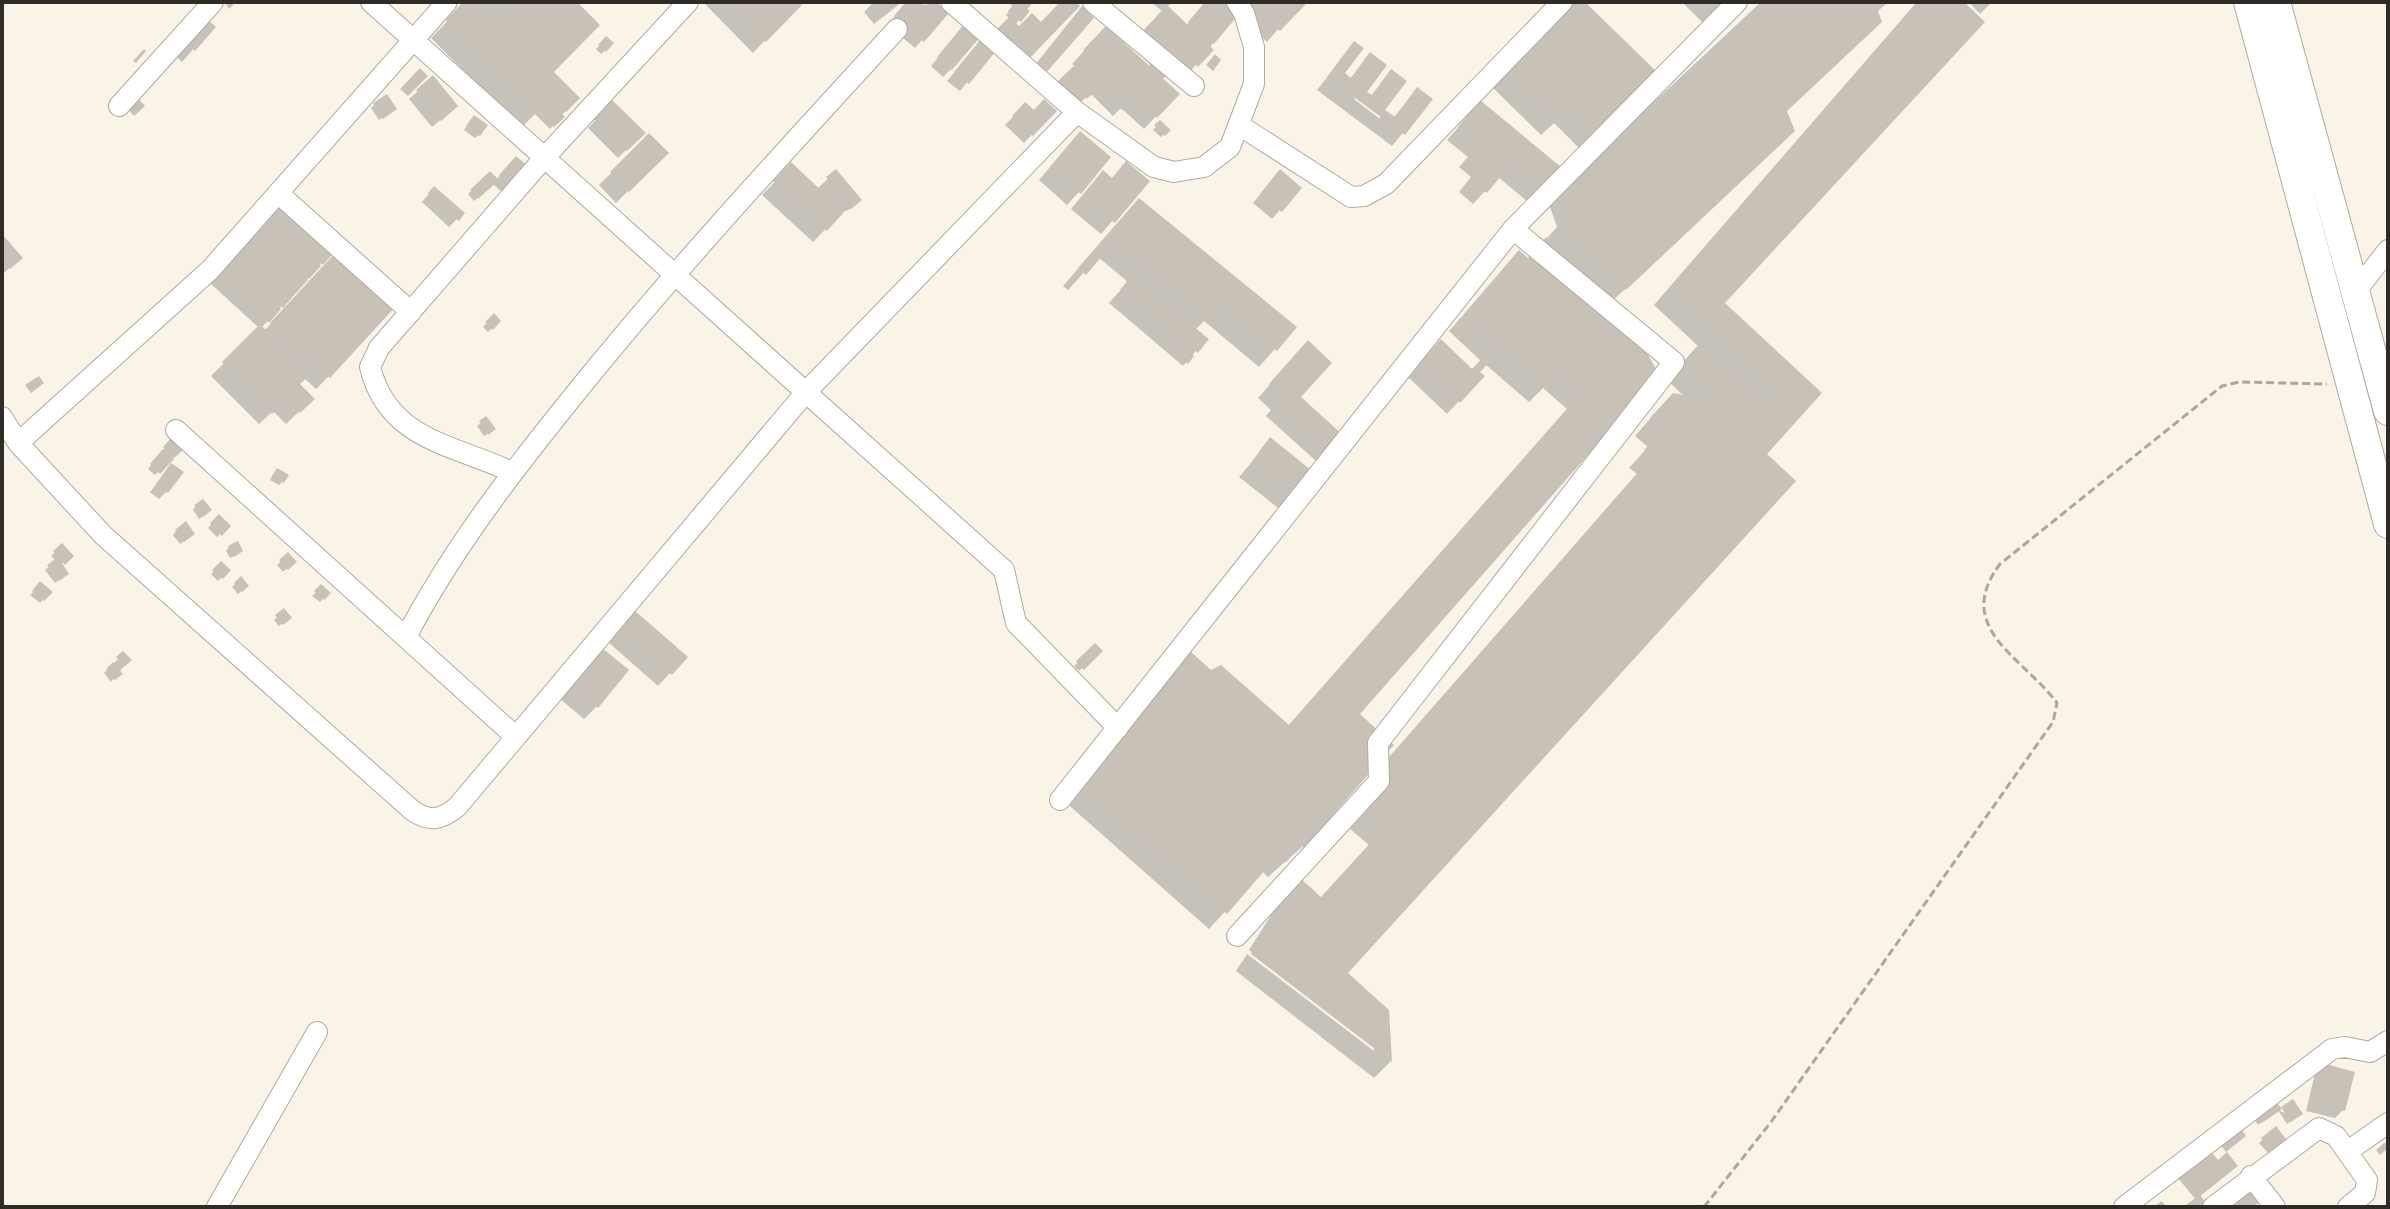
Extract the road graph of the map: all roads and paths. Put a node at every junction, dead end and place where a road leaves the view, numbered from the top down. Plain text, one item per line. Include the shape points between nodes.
1 (213, 2) edge
2 (371, 2) edge
3 (447, 2) edge
4 (688, 2) edge
5 (951, 2) edge
6 (1093, 2) edge
7 (1237, 2) edge
8 (1562, 2) edge
9 (1737, 2) edge
10 (2248, 2) edge
11 (2276, 2) edge
12 (897, 29) dead end
13 (413, 40) junction
14 (1194, 86) dead end
15 (119, 106) dead end
16 (1077, 112) junction
17 (1239, 125) junction
18 (545, 157) junction
19 (278, 193) junction
20 (1513, 229) junction
21 (2388, 250) edge
22 (673, 272) junction
23 (2356, 291) junction
24 (411, 312) junction
25 (2351, 383) junction
26 (806, 392) junction
27 (2388, 411) edge
28 (2, 417) edge
29 (176, 430) dead end
30 (18, 443) junction
31 (512, 472) junction
32 (2388, 524) edge
33 (406, 637) junction
34 (1118, 728) junction
35 (516, 737) junction
36 (1060, 800) dead end
37 (1237, 936) dead end
38 (317, 1032) dead end
39 (2388, 1041) edge
40 (2388, 1123) edge
41 (2348, 1151) junction
42 (2251, 1176) junction
43 (217, 1207) edge
44 (1704, 1207) edge
45 (2124, 1207) edge
46 (2213, 1207) edge
47 (2275, 1207) edge
48 (2348, 1207) edge

1 - 15 street
2 - 13 street
3 - 13 street
4 - 18 street
5 - 16 street
6 - 14 street
7 - 17 street via 1254,47 1254,84
8 - 17 street via 1386,184 1364,196 1351,197
9 - 20 street
10 - 25 highway
11 - 23 highway
12 - 22 street
13 - 18 street
13 - 19 street
16 - 17 street via 1154,167 1174,172 1204,167 1230,147
16 - 26 street
18 - 22 street
18 - 24 street
19 - 24 street
19 - 30 street via 210,270
20 - 34 street
20 - 37 street via 1674,362 1378,743 1379,781
21 - 23 street
22 - 26 street
22 - 31 street
23 - 27 highway
24 - 31 street via 379,348 370,367 376,393 402,423 420,434
25 - 32 highway
25 - 44 path via 2222,386 2000,564 1983,591 1985,617 2006,650 2057,703 2053,722 1771,1122
26 - 34 street via 1004,570 1016,623
26 - 35 street
28 - 30 street
29 - 33 street
30 - 35 street via 103,535 427,820 457,807
31 - 33 street via 436,580
33 - 35 street
34 - 36 street
38 - 43 street
39 - 45 street via 2370,1052 2332,1049
40 - 41 street
41 - 42 street via 2336,1136 2319,1128
41 - 48 street via 2368,1184
42 - 46 street
42 - 47 street

